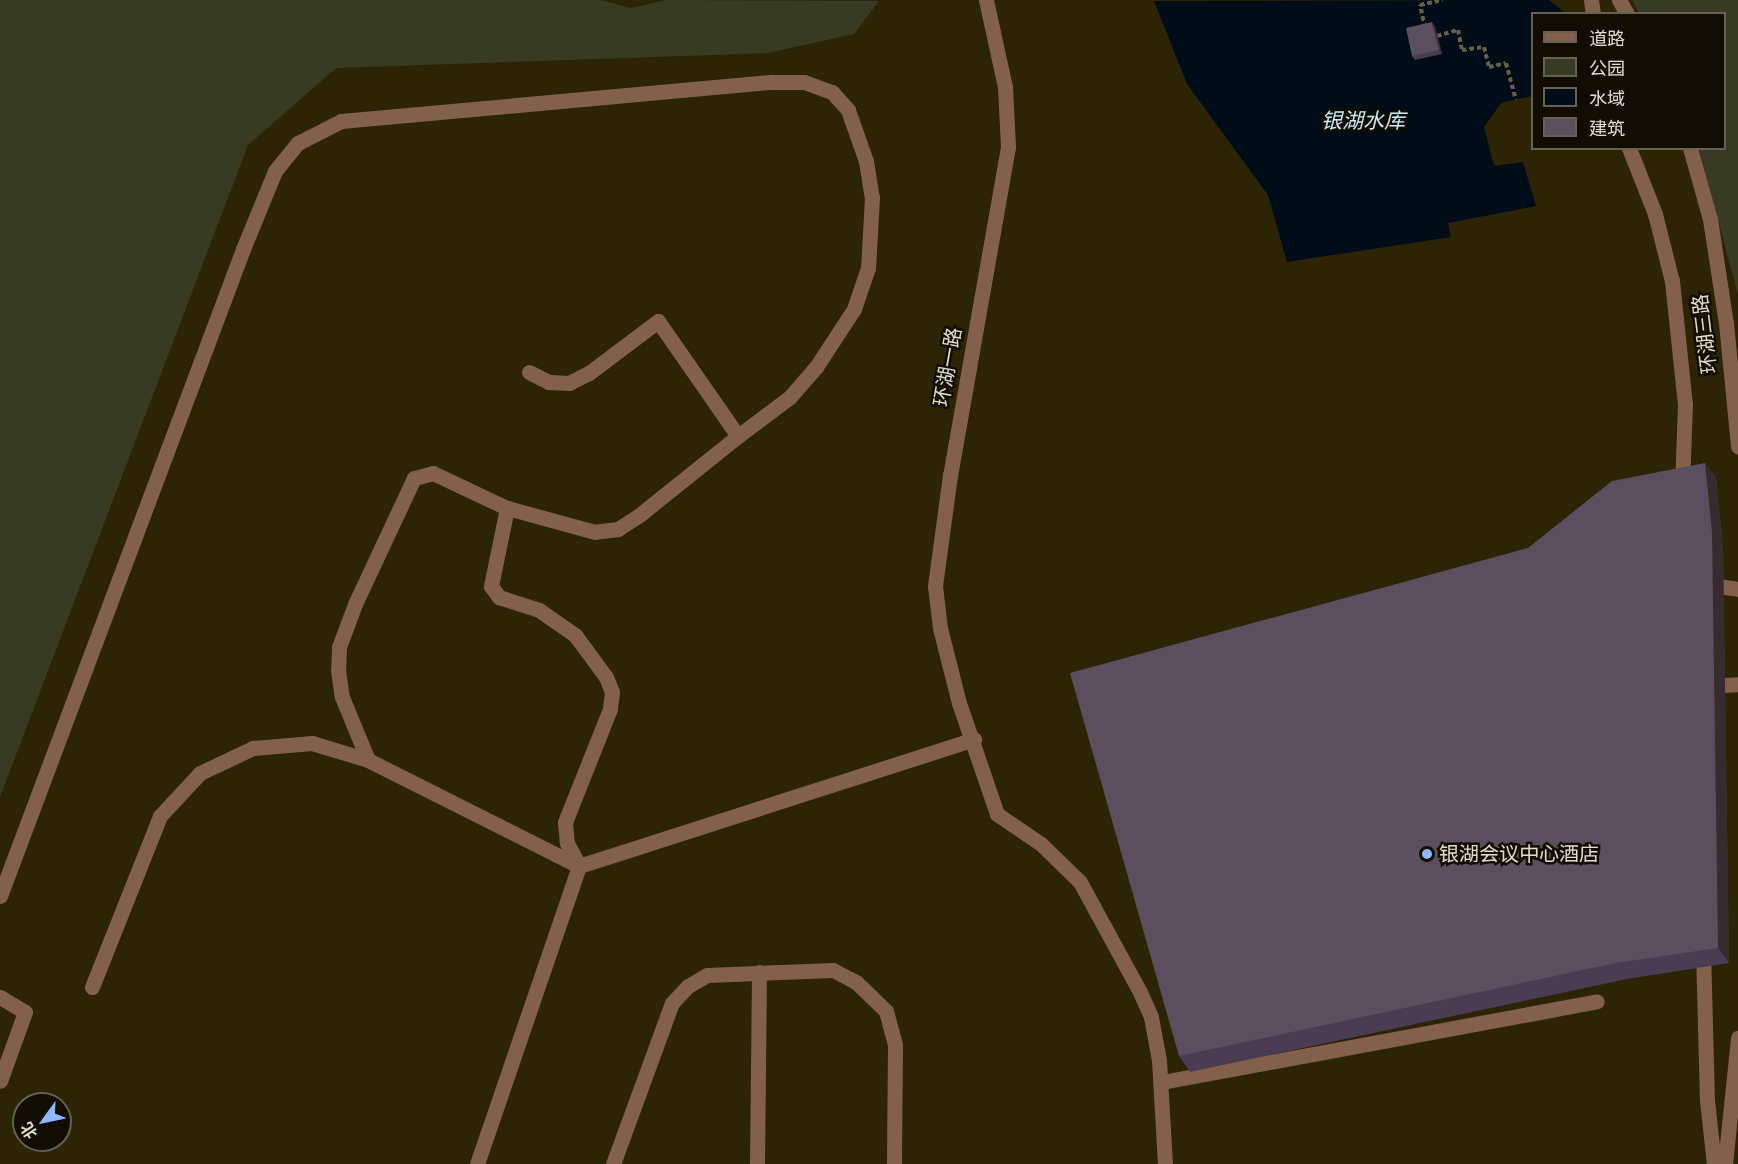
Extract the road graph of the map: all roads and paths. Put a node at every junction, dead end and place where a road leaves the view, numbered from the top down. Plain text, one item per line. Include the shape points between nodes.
1 (986, 0) edge
2 (1442, 0) edge
3 (1425, 28) edge
4 (1437, 36) edge
5 (1516, 100) dead end
6 (1630, 150) edge
7 (1691, 150) edge
8 (529, 372) dead end
9 (738, 436) junction
10 (1738, 446) edge
11 (1681, 500) edge
12 (507, 508) junction
13 (1686, 582) edge
14 (1738, 589) edge
15 (1738, 684) edge
16 (1689, 688) edge
17 (974, 739) junction
18 (368, 760) junction
19 (579, 866) junction
20 (0, 896) edge
21 (1702, 936) edge
22 (759, 972) junction
23 (92, 987) dead end
24 (0, 997) edge
25 (1597, 1001) dead end
26 (1738, 1038) edge
27 (0, 1081) edge
28 (1162, 1082) junction
29 (477, 1164) edge
30 (613, 1164) edge
31 (757, 1164) edge
32 (894, 1164) edge
33 (1165, 1164) edge
34 (1714, 1164) edge
35 (1725, 1164) edge

1 - 17 street, 环湖一路 via 1005,87 1008,147 950,475 935,586 948,660 965,723
2 - 3 path via 1420,5
4 - 5 path via 1458,30 1462,50 1484,47 1489,67 1506,63
6 - 11 street via 1655,214 1672,280 1685,404
7 - 10 street, 环湖三路 via 1710,219 1726,323
8 - 9 street via 549,381 569,383 589,374 658,321
9 - 12 street via 618,529 573,529
9 - 20 street via 790,397 816,367 854,309 868,268 872,197 866,161 848,110 832,92 804,82 772,82 341,121 298,143 275,171 243,249
12 - 18 street via 433,473 420,475 408,484 339,647 342,698
12 - 19 street via 491,586 500,597 539,610 575,635 606,677 612,692 610,709 565,822 567,843
13 - 14 street
15 - 16 street
17 - 19 street
17 - 28 street, 环湖一路 via 997,814 1041,844 1080,882 1106,923 1150,1017
18 - 19 street
18 - 23 street via 312,743 253,748 200,773 160,816
19 - 29 street
21 - 34 street via 1707,1100
22 - 30 street via 707,975 688,986 672,1003
22 - 31 street
22 - 32 street via 833,970 856,982 886,1011 895,1045
24 - 27 street via 25,1012
25 - 28 street
26 - 35 street
28 - 33 street, 环湖一路

